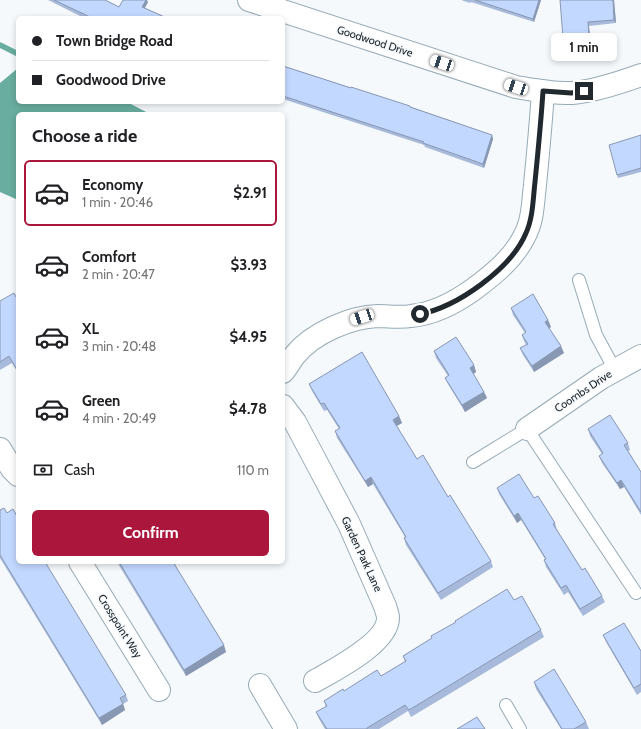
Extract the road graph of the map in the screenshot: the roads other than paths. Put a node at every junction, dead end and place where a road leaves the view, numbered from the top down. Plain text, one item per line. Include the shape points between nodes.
1 (250, 0) edge
2 (641, 75) edge
3 (543, 91) junction
4 (579, 280) dead end
5 (641, 356) edge
6 (285, 369) edge
7 (615, 370) junction
8 (285, 409) edge
9 (527, 429) junction
10 (0, 449) edge
11 (473, 462) dead end
12 (16, 473) edge
13 (81, 564) edge
14 (636, 593) dead end
15 (315, 681) dead end
16 (260, 685) dead end
17 (159, 690) dead end
18 (506, 705) dead end
19 (286, 729) edge
20 (520, 729) edge

1 - 3 street, Goodwood Drive via 516,87
2 - 3 street, Goodwood Drive via 598,89 571,93
3 - 6 street via 531,216 517,250 493,275 465,295 430,312 410,317 362,317 338,325 312,340 296,354
4 - 7 lane via 596,335
5 - 7 street, Coombs Drive
7 - 9 street, Coombs Drive
8 - 15 street, Garden Park Lane via 348,524 388,618 377,639 368,649
9 - 11 lane
9 - 14 lane
10 - 12 street
13 - 17 street, Crosspoint Way
16 - 19 street
18 - 20 lane

